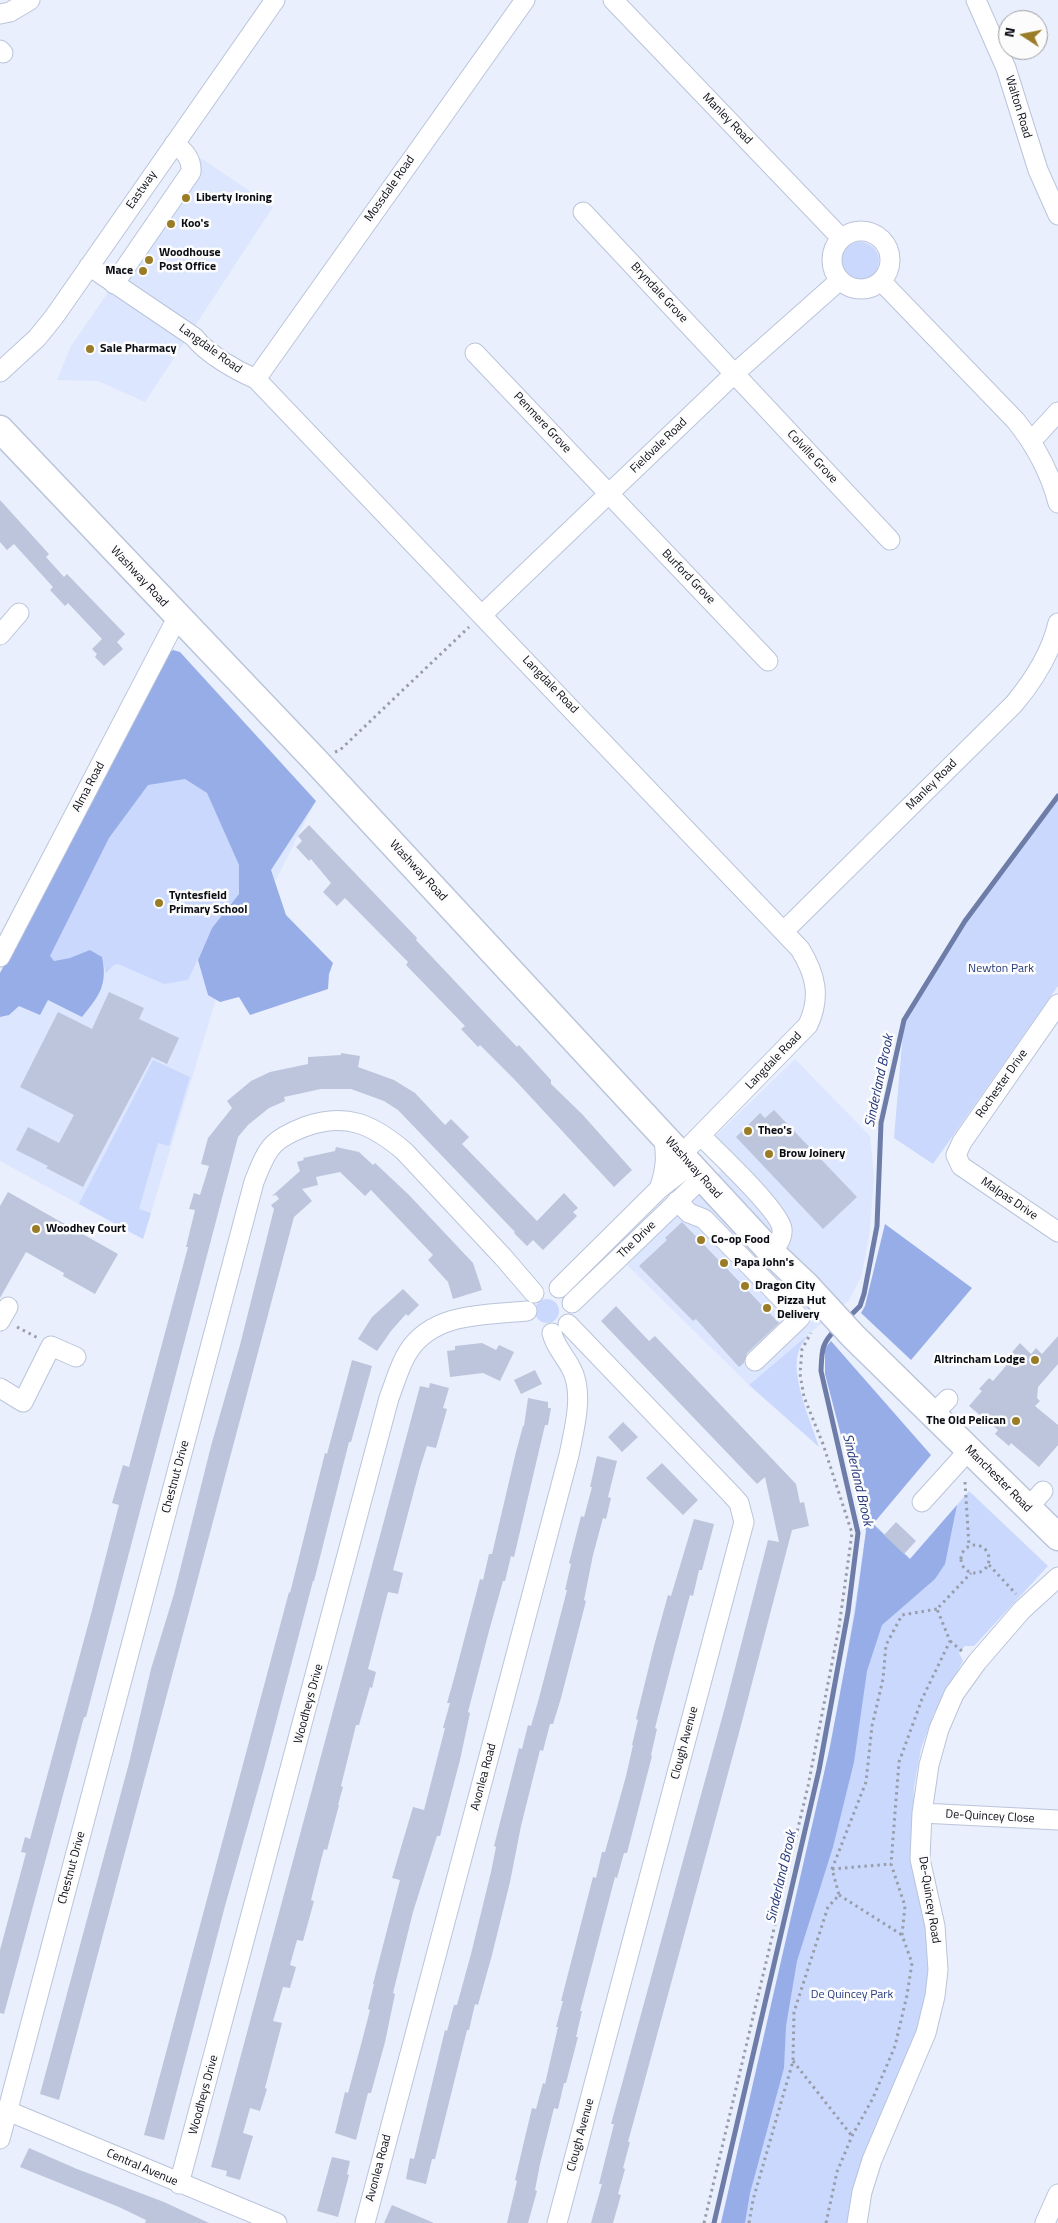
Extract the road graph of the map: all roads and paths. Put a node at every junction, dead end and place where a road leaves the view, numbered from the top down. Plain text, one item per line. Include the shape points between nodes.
1 (30, 0) edge
2 (275, 0) edge
3 (525, 0) edge
4 (613, 0) edge
5 (976, 0) edge
6 (0, 14) edge
7 (174, 144) junction
8 (583, 212) dead end
9 (1058, 215) edge
10 (841, 238) junction
11 (89, 266) junction
12 (840, 280) junction
13 (881, 281) junction
14 (114, 284) junction
15 (475, 353) dead end
16 (0, 372) edge
17 (734, 374) junction
18 (256, 379) junction
19 (1058, 412) edge
20 (0, 429) edge
21 (1029, 438) junction
22 (609, 494) junction
23 (1058, 503) edge
24 (890, 540) dead end
25 (19, 613) dead end
26 (482, 615) junction
27 (177, 618) junction
28 (1058, 622) edge
29 (0, 635) edge
30 (768, 661) dead end
31 (314, 760) junction
32 (784, 930) junction
33 (0, 957) edge
34 (1058, 1004) edge
35 (663, 1136) junction
36 (701, 1136) junction
37 (691, 1166) junction
38 (961, 1166) joint
39 (659, 1189) junction
40 (678, 1200) junction
41 (1058, 1232) edge
42 (771, 1252) junction
43 (807, 1286) junction
44 (559, 1288) junction
45 (534, 1293) junction
46 (572, 1303) junction
47 (788, 1305) junction
48 (527, 1311) junction
49 (831, 1314) junction
50 (3, 1315) edge
51 (560, 1328) junction
52 (853, 1336) joint
53 (51, 1346) junction
54 (76, 1357) dead end
55 (755, 1361) dead end
56 (0, 1388) edge
57 (975, 1456) junction
58 (922, 1502) dead end
59 (1058, 1537) edge
60 (969, 1546) junction
61 (989, 1565) junction
62 (971, 1573) junction
63 (1058, 1578) edge
64 (1026, 1606) junction
65 (937, 1608) junction
66 (922, 1814) junction
67 (1058, 1820) edge
68 (891, 1864) junction
69 (832, 1869) junction
70 (839, 1895) junction
71 (902, 1935) junction
72 (792, 2061) junction
73 (8, 2111) junction
74 (852, 2136) junction
75 (0, 2138) edge
76 (179, 2184) junction
77 (1058, 2194) edge
78 (277, 2223) edge
79 (365, 2223) edge
80 (557, 2223) edge
81 (704, 2223) edge
82 (749, 2223) edge
83 (826, 2223) edge
84 (858, 2223) edge
85 (1045, 2223) edge

1 - 6 street
2 - 7 street, Eastway
3 - 18 street, Mossdale Road
4 - 10 street, Manley Road
5 - 9 street, Walton Road via 1006,68 1038,170
7 - 11 street, Eastway
7 - 14 street via 186,153 191,172
8 - 17 street, Bryndale Grove
10 - 12 street via 832,254 834,273
10 - 13 street via 859,230 878,236 885,244 890,263
11 - 14 street, Langdale Road
11 - 16 street, Eastway via 37,338
12 - 13 street via 847,286 865,289
12 - 17 street, Fieldvale Road
13 - 21 street
14 - 18 street, Langdale Road via 200,345
15 - 22 street, Penmere Grove
17 - 22 street, Fieldvale Road
17 - 24 street, Colville Grove
18 - 26 street, Langdale Road
19 - 21 street
20 - 27 highway, Washway Road
21 - 23 street via 1042,459
22 - 26 street, Fieldvale Road
22 - 30 street, Burford Grove
25 - 29 street
26 - 31 path via 340,750
26 - 32 street, Langdale Road
27 - 31 highway, Washway Road
27 - 33 street, Alma Road
28 - 32 street, Manley Road via 1046,656 1032,682 1014,704
31 - 35 highway, Washway Road
32 - 36 street, Langdale Road via 800,949 815,980 817,998 814,1013 801,1034
34 - 38 street, Rochester Drive via 962,1142 956,1155
35 - 37 highway, Washway Road
35 - 39 street via 665,1173
36 - 37 street, Langdale Road
36 - 42 street via 761,1198 781,1224 780,1242
37 - 39 street, The Drive
37 - 40 street, The Drive
37 - 42 highway, Washway Road
38 - 41 street, Malpas Drive
39 - 44 street, The Drive
40 - 46 street, The Drive
40 - 47 street via 689,1213 704,1218
42 - 43 highway, Washway Road
43 - 47 street
43 - 49 highway, Washway Road
44 - 45 street via 545,1287
44 - 46 street
45 - 48 street
45 - 73 street, Chestnut Drive via 404,1152 372,1128 357,1122 336,1120 317,1123 285,1136 274,1144 262,1162 254,1182
46 - 51 street via 573,1311
47 - 55 street via 800,1318
48 - 51 street via 535,1327 546,1332
48 - 76 street, Woodheys Drive via 449,1321 422,1337 408,1351 399,1371 389,1398
49 - 52 highway, Washway Road
49 - 81 path via 816,1325 802,1349 800,1374 804,1397 852,1533 839,1627 808,1786
50 - 53 path
51 - 79 street, Avonlea Road via 554,1341 573,1371 576,1386 569,1455
51 - 80 street, Clough Avenue via 736,1499 744,1522
52 - 57 highway, Manchester Road via 941,1406
53 - 54 street
53 - 56 street via 23,1402
57 - 58 street
57 - 59 highway, Manchester Road via 1036,1500
57 - 60 path via 965,1480
60 - 61 path via 979,1545 987,1551
60 - 62 path via 961,1558 963,1567
61 - 62 path via 983,1572
61 - 64 path
62 - 65 path
63 - 64 street, De-Quincey Road
64 - 66 street, De-Quincey Road via 954,1694 939,1729 929,1765
65 - 68 path via 950,1641 922,1700 899,1762
65 - 69 path via 902,1615 886,1645 866,1782
66 - 67 street, De-Quincey Close
66 - 84 street, De-Quincey Road via 920,1859 935,1926 938,1970 935,1996 926,2032 872,2160 862,2192
68 - 69 path
68 - 71 path via 905,1906
69 - 70 path
70 - 71 path
70 - 72 path via 828,1907 794,2012
71 - 74 path via 912,1964 897,2037 873,2098
72 - 74 path
72 - 82 path
73 - 75 street, Chestnut Drive
73 - 76 street, Central Avenue
74 - 83 path via 837,2172
76 - 78 street, Central Avenue
77 - 85 street

